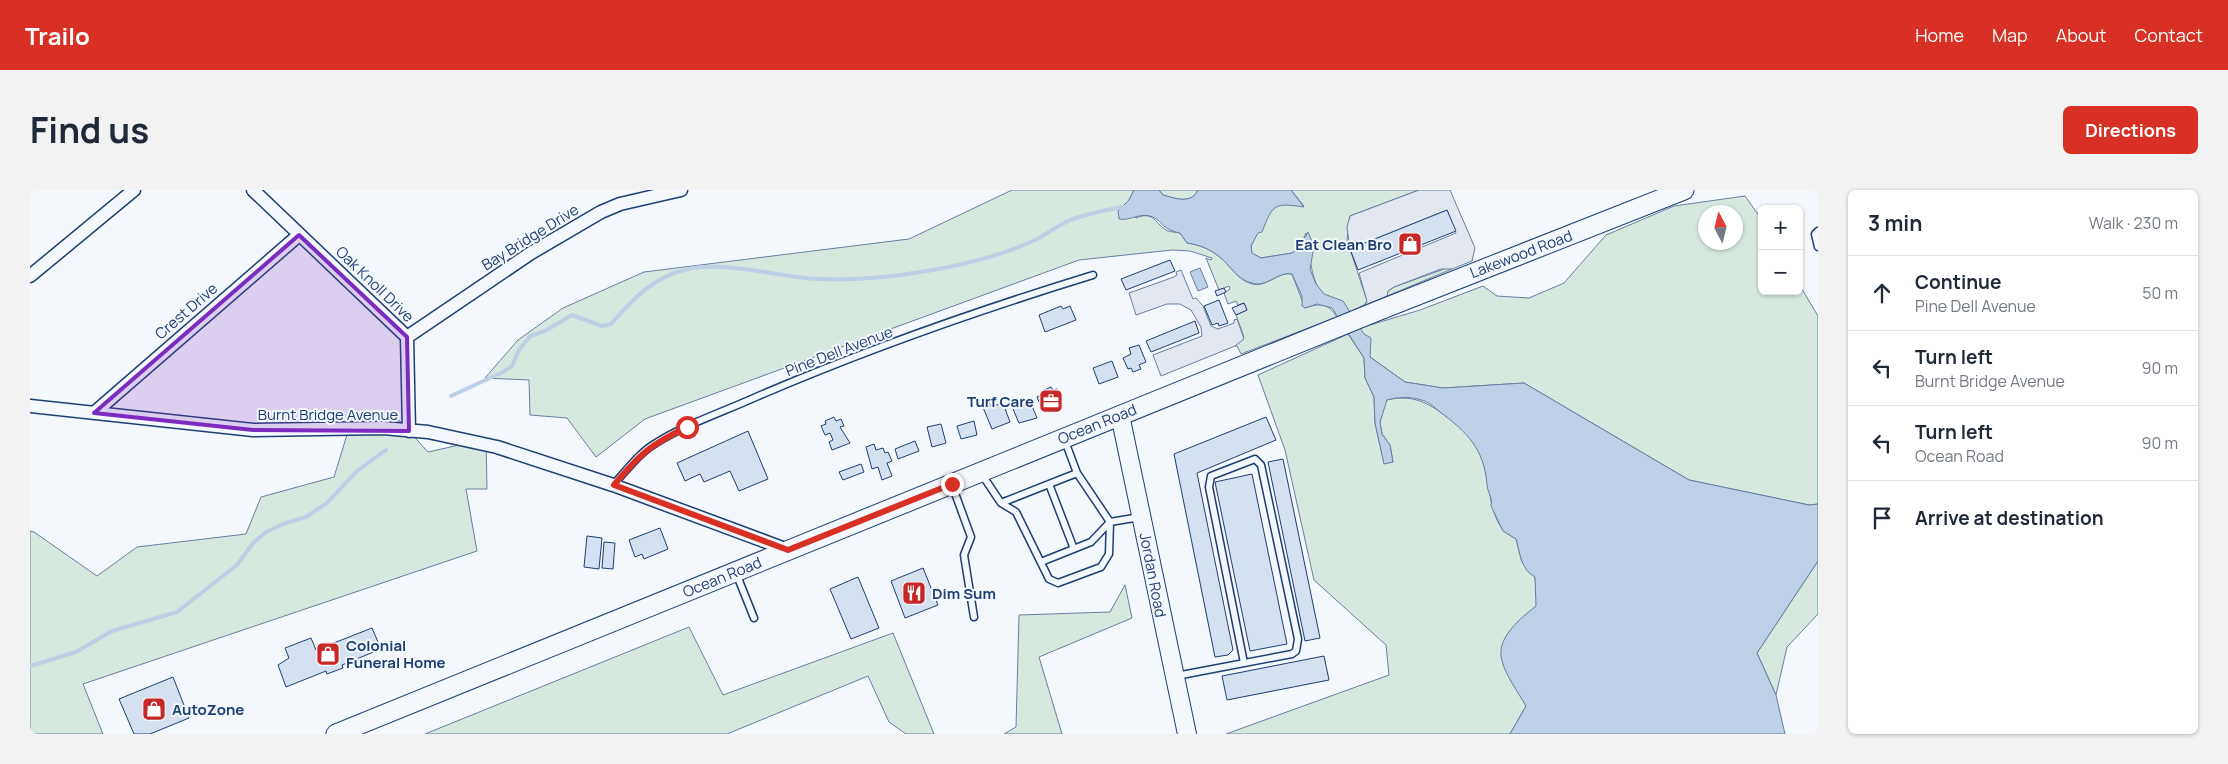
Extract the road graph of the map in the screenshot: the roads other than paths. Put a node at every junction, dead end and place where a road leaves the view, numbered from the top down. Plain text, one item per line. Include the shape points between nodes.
1 (134, 190) edge
2 (253, 190) edge
3 (681, 190) edge
4 (1684, 190) edge
5 (1818, 231) edge
6 (299, 234) junction
7 (1818, 247) edge
8 (1093, 275) dead end
9 (30, 276) edge
10 (1359, 319) joint
11 (407, 337) junction
12 (30, 406) edge
13 (94, 413) junction
14 (1120, 415) junction
15 (409, 430) junction
16 (1064, 438) junction
17 (981, 472) junction
18 (1077, 473) junction
19 (952, 484) junction
20 (1049, 484) junction
21 (614, 485) junction
22 (1001, 503) junction
23 (1142, 517) junction
24 (1110, 522) junction
25 (1074, 549) junction
26 (788, 550) junction
27 (1041, 562) junction
28 (736, 572) junction
29 (754, 618) dead end
30 (974, 618) dead end
31 (1244, 663) junction
32 (1174, 676) junction
33 (336, 734) edge
34 (1187, 734) edge

1 - 9 street
2 - 6 street, Oak Knoll Drive
3 - 11 street, Bay Bridge Drive via 620,204 601,212 531,253
4 - 10 main road, Lakewood Road
5 - 7 lane via 1815,234
6 - 11 street, Oak Knoll Drive
6 - 13 street, Crest Drive
8 - 21 lane, Pine Dell Avenue via 804,376 705,419 656,442
10 - 14 main road, Ocean Road
11 - 15 street, Oak Knoll Drive
12 - 13 street, Burnt Bridge Avenue
13 - 15 street, Burnt Bridge Avenue via 253,430
14 - 16 main road, Ocean Road
14 - 23 street, Jordan Road
15 - 21 street, Burnt Bridge Avenue via 497,447
16 - 17 main road, Ocean Road
16 - 18 lane
17 - 19 main road, Ocean Road
17 - 22 lane
18 - 20 lane
18 - 24 lane
19 - 26 main road, Ocean Road
19 - 30 lane via 971,537 964,555
20 - 22 lane
20 - 25 lane
21 - 26 street, Burnt Bridge Avenue
22 - 27 lane via 1016,512
23 - 24 lane
23 - 32 street, Jordan Road
24 - 25 lane via 1091,542
24 - 27 lane via 1108,554 1101,567 1058,583 1048,579
25 - 27 lane
26 - 28 main road, Ocean Road
28 - 29 lane
28 - 33 main road, Ocean Road
31 - 31 lane via 1292,654 1298,646 1261,465 1255,458 1211,476 1209,487
31 - 32 lane
32 - 34 street, Jordan Road

